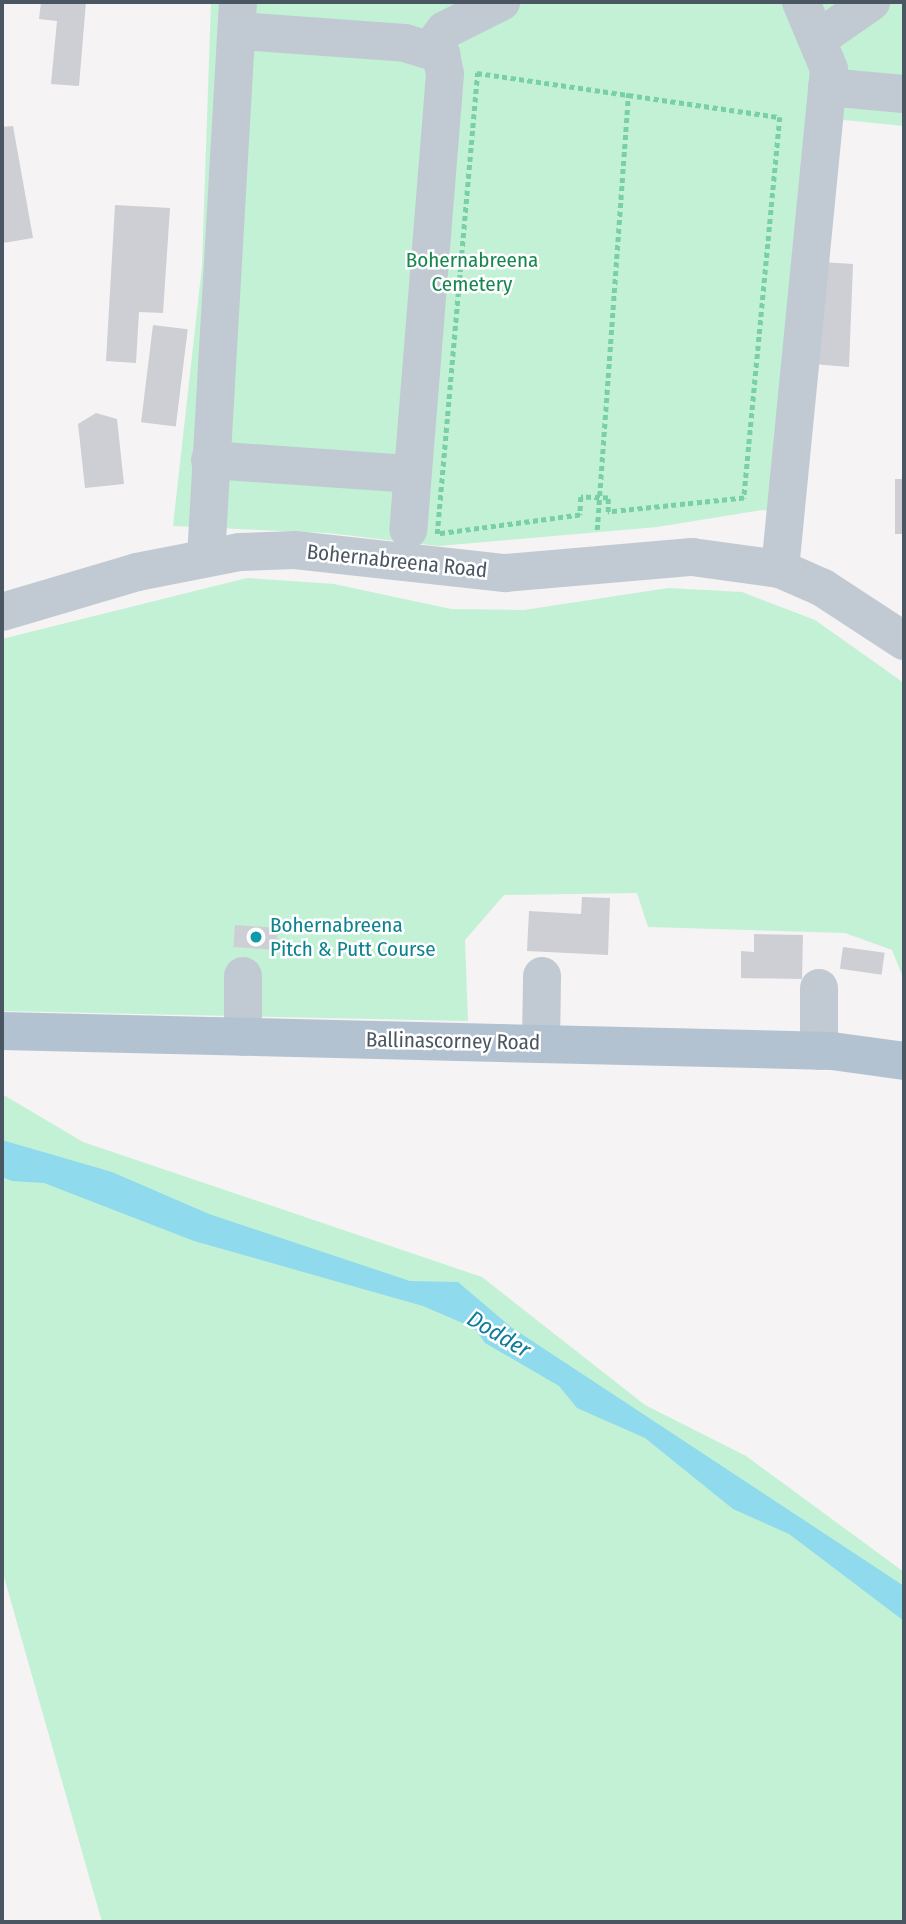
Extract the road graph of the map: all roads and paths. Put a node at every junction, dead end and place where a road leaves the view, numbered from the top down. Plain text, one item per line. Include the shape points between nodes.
1 (501, 2) edge
2 (801, 2) edge
3 (871, 2) edge
4 (238, 16) edge
5 (818, 39) junction
6 (432, 47) junction
7 (827, 87) junction
8 (628, 93) junction
9 (904, 94) edge
10 (210, 460) junction
11 (409, 474) junction
12 (595, 497) junction
13 (408, 530) dead end
14 (597, 530) dead end
15 (206, 558) junction
16 (780, 569) junction
17 (2, 612) edge
18 (904, 641) edge
19 (243, 976) dead end
20 (542, 976) dead end
21 (819, 988) dead end
22 (2, 1031) edge
23 (243, 1037) junction
24 (541, 1043) junction
25 (819, 1051) junction
26 (904, 1061) edge

1 - 6 street via 445,30
2 - 5 street
3 - 5 street
4 - 6 street
4 - 10 street
5 - 7 street
6 - 11 street via 441,54 445,74
7 - 9 street
7 - 16 street
8 - 12 path
8 - 12 path via 780,117 744,498 608,512 608,498
8 - 12 path via 477,73 436,534 580,515 581,497
10 - 11 street
10 - 15 street
11 - 13 street
12 - 14 path
15 - 16 street, Bohernabreena Road via 295,550 505,573 692,557
15 - 17 street, Bohernabreena Road
16 - 18 street, Bohernabreena Road via 823,588
19 - 23 street
20 - 24 street
21 - 25 street
22 - 23 main road, Ballinascorney Road
23 - 24 main road, Ballinascorney Road
24 - 25 main road, Ballinascorney Road
25 - 26 main road, Ballinascorney Road

